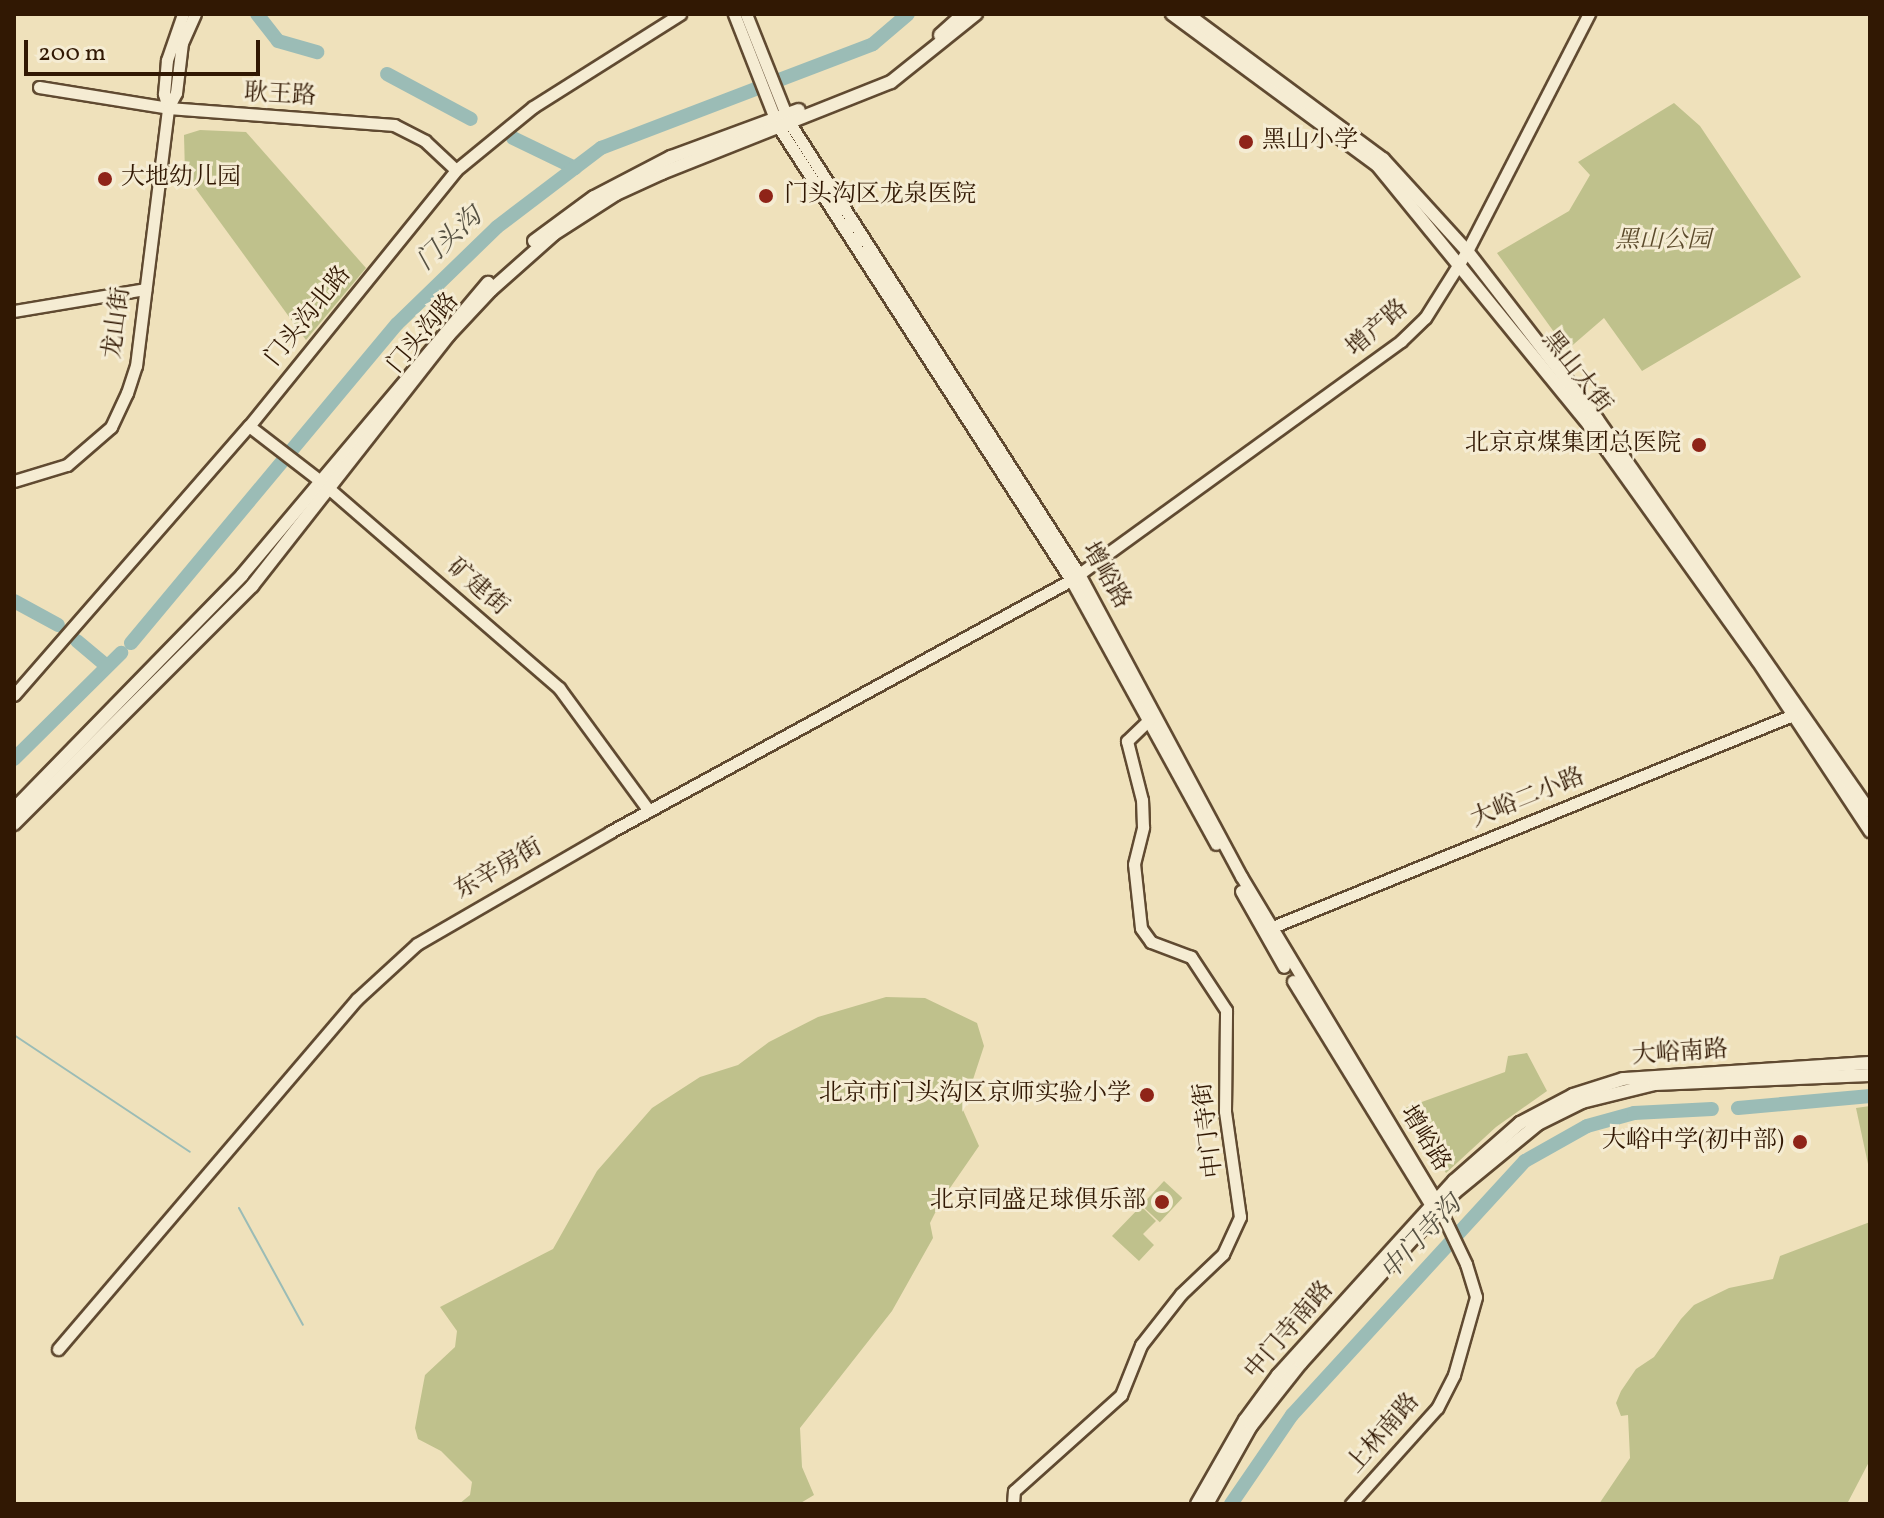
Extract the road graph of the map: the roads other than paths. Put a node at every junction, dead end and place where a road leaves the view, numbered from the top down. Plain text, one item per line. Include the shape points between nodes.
1 (191, 14) edge
2 (680, 14) edge
3 (734, 14) edge
4 (746, 14) edge
5 (963, 14) edge
6 (976, 14) edge
7 (1172, 14) edge
8 (1187, 14) edge
9 (1589, 14) edge
10 (756, 56) junction
11 (39, 87) dead end
12 (168, 108) junction
13 (781, 120) junction
14 (456, 170) junction
15 (1467, 251) junction
16 (1459, 264) junction
17 (145, 289) junction
18 (14, 311) edge
19 (249, 426) junction
20 (315, 477) junction
21 (14, 481) edge
22 (330, 489) junction
23 (1075, 577) junction
24 (14, 695) edge
25 (1798, 713) junction
26 (1149, 720) junction
27 (14, 809) edge
28 (649, 811) junction
29 (1870, 812) edge
30 (14, 824) edge
31 (1870, 831) edge
32 (1270, 928) junction
33 (1870, 1063) edge
34 (1870, 1075) edge
35 (1435, 1207) junction
36 (58, 1349) dead end
37 (1013, 1504) edge
38 (1197, 1504) edge
39 (1207, 1504) edge
40 (1351, 1504) edge

1 - 12 street, 龙山街
2 - 14 street, 门头沟北路 via 533,107
3 - 10 street
4 - 10 street
5 - 13 main road, 门头沟路 via 890,75
6 - 13 main road, 门头沟路 via 891,82
7 - 16 main road, 黑山大街 via 1378,166
8 - 15 main road, 黑山大街 via 1383,159
9 - 15 street, 增产路
10 - 13 street, 增峪路
11 - 12 street, 耿王路
12 - 14 street, 耿王路 via 394,125 425,141
12 - 17 street, 龙山街
13 - 20 main road, 门头沟路 via 671,157 612,186 550,226 470,299
13 - 22 main road, 门头沟路 via 616,194 554,234 448,336
13 - 23 street, 增峪路
14 - 19 street, 门头沟北路
15 - 16 street, 增产路
15 - 25 main road, 黑山大街 via 1597,419
16 - 23 street, 增产路 via 1425,318 1375,364
16 - 25 main road, 黑山大街 via 1589,425
17 - 18 street
17 - 21 street, 龙山街 via 136,366 111,427 67,465
19 - 20 street, 矿建街
19 - 24 street, 门头沟北路
20 - 22 street, 矿建街
20 - 27 main road, 门头沟路 via 242,575
22 - 28 street, 矿建街 via 559,688
22 - 30 main road, 门头沟路 via 252,586
23 - 26 street, 增峪路
23 - 28 street, 东辛房街
23 - 32 street, 增峪路
25 - 29 main road, 黑山大街
25 - 31 main road, 黑山大街
25 - 32 street, 大峪二小路
26 - 35 street, 增峪路 via 1263,931
26 - 37 street, 中门寺街 via 1127,741 1142,800 1143,827 1134,864 1141,928 1151,942 1191,957 1226,1010 1225,1111 1240,1217 1223,1254 1181,1294 1141,1345 1121,1395 1014,1491
28 - 36 street, 东辛房街 via 470,912 389,965
32 - 35 street, 增峪路
33 - 35 main road, 大峪南路 via 1660,1074 1586,1091 1520,1123
34 - 35 main road, 大峪南路 via 1655,1084 1613,1092 1557,1113 1517,1138
35 - 38 main road, 中门寺南路 via 1278,1375
35 - 39 main road, 中门寺南路 via 1268,1403
35 - 40 street, 上林南路 via 1458,1246 1476,1297 1467,1343 1437,1408

